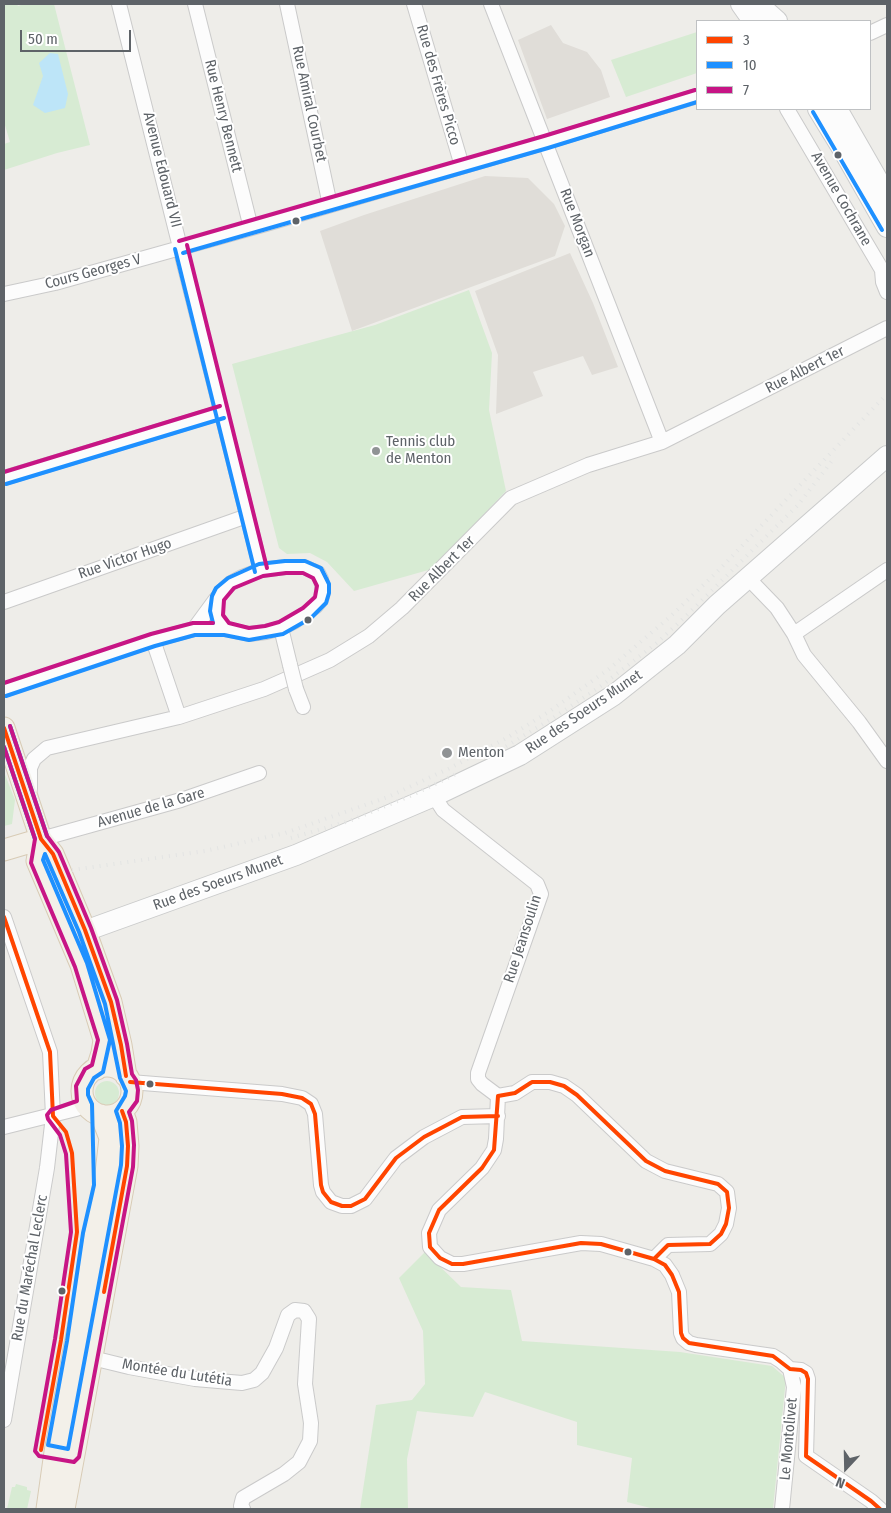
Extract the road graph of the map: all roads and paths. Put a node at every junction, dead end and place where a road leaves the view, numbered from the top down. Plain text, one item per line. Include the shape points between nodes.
1 (119, 4) edge
2 (195, 4) edge
3 (287, 4) edge
4 (414, 4) edge
5 (491, 4) edge
6 (754, 8) edge
7 (774, 20) edge
8 (887, 26) edge
9 (871, 33) edge
10 (696, 96) edge
11 (789, 110) edge
12 (819, 110) edge
13 (839, 110) edge
14 (546, 142) junction
15 (462, 166) junction
16 (887, 196) edge
17 (330, 205) junction
18 (887, 227) edge
19 (251, 228) junction
20 (181, 247) junction
21 (887, 292) edge
22 (4, 294) edge
23 (887, 328) edge
24 (222, 412) junction
25 (662, 442) junction
26 (887, 456) edge
27 (4, 478) edge
28 (247, 516) junction
29 (261, 570) junction
30 (887, 570) edge
31 (748, 578) junction
32 (218, 598) junction
33 (4, 602) edge
34 (194, 628) junction
35 (281, 628) junction
36 (225, 630) junction
37 (794, 634) junction
38 (153, 640) junction
39 (4, 690) edge
40 (303, 707) dead end
41 (179, 717) junction
42 (4, 728) edge
43 (887, 761) edge
44 (259, 773) dead end
45 (434, 796) junction
46 (32, 812) junction
47 (41, 839) junction
48 (4, 850) edge
49 (4, 917) edge
50 (77, 933) junction
51 (97, 1069) junction
52 (128, 1079) junction
53 (498, 1096) junction
54 (93, 1110) junction
55 (122, 1111) junction
56 (53, 1116) junction
57 (498, 1116) junction
58 (4, 1128) edge
59 (654, 1258) junction
60 (82, 1356) junction
61 (790, 1369) junction
62 (4, 1420) edge
63 (47, 1509) edge
64 (64, 1509) edge
65 (243, 1509) edge
66 (782, 1509) edge
67 (880, 1509) edge

1 - 20 street, Avenue Edouard VII
2 - 19 street, Rue Henry Bennett
3 - 17 street, Rue Amiral Courbet
4 - 15 street, Rue des Frères Picco
5 - 14 street, Rue Morgan
6 - 7 main road
8 - 9 street
10 - 14 street, Cours Georges V
11 - 21 street, Avenue Cochrane via 882,270
12 - 18 main road
13 - 16 main road
14 - 15 street, Cours Georges V
14 - 25 street, Rue Morgan
15 - 17 street, Cours Georges V
17 - 19 street, Cours Georges V
19 - 20 street, Cours Georges V
20 - 22 street, Cours Georges V
20 - 24 street, Avenue Edouard VII
23 - 25 street, Rue Albert 1er
24 - 27 street
24 - 28 street, Avenue Edouard VII
25 - 41 street, Rue Albert 1er via 588,465 512,498 402,608 369,636 330,660 264,688
26 - 31 main road, Rue des Soeurs Munet
28 - 29 street, Avenue Edouard VII
28 - 33 street, Rue Victor Hugo
29 - 32 street via 231,583
29 - 35 street via 304,567 318,573 322,579 323,592 316,606
30 - 37 street
31 - 37 street via 777,608
31 - 45 main road, Rue des Soeurs Munet via 677,645 614,695 520,755
32 - 34 street
32 - 36 street via 217,617
34 - 36 street
34 - 38 street
35 - 36 street via 249,634
35 - 40 street, bridge
37 - 43 street via 804,655
38 - 39 street
38 - 41 street
41 - 46 street, Rue Albert 1er via 48,748 40,753 30,768
42 - 46 main road
44 - 47 street, Avenue de la Gare via 182,800
45 - 50 main road, Rue des Soeurs Munet via 296,855
45 - 53 street, Rue Jeansoulin via 443,810 538,884 540,894 478,1073 482,1084
46 - 47 main road
47 - 48 main road
47 - 50 main road via 37,861
49 - 56 street, Rue du Maréchal Leclerc via 50,1052
50 - 51 main road via 81,965 104,1040
50 - 52 main road via 111,1002
51 - 52 main road via 120,1070
51 - 54 main road via 85,1080 82,1088 82,1096
52 - 55 main road via 131,1098
52 - 57 street via 302,1098 311,1104 315,1114 323,1192 331,1202 342,1206 351,1206 365,1199 396,1158 424,1137 462,1117
53 - 57 street
53 - 59 street via 515,1093 532,1082 564,1086 646,1160 665,1171 718,1184 727,1192 730,1208 726,1224 710,1244 668,1245
54 - 55 main road via 116,1115
54 - 56 street via 76,1109
54 - 60 main road via 110,1138
55 - 60 main road via 126,1122 127,1166
56 - 58 street
56 - 62 street, Rue du Maréchal Leclerc
57 - 59 street via 494,1150 489,1159 440,1210 429,1233 430,1247 440,1258 452,1264 463,1264 581,1243 601,1244
59 - 61 street via 672,1275 678,1292 681,1333 689,1343 773,1356
60 - 63 main road via 56,1452
60 - 64 main road
60 - 65 street, Montée du Lutétia via 195,1379 242,1383 262,1374 288,1315 295,1310 304,1311 309,1319 305,1384 311,1423 310,1441 299,1462 243,1498
61 - 66 street, Le Montolivet via 794,1387
61 - 67 street via 802,1370 808,1379 806,1456

